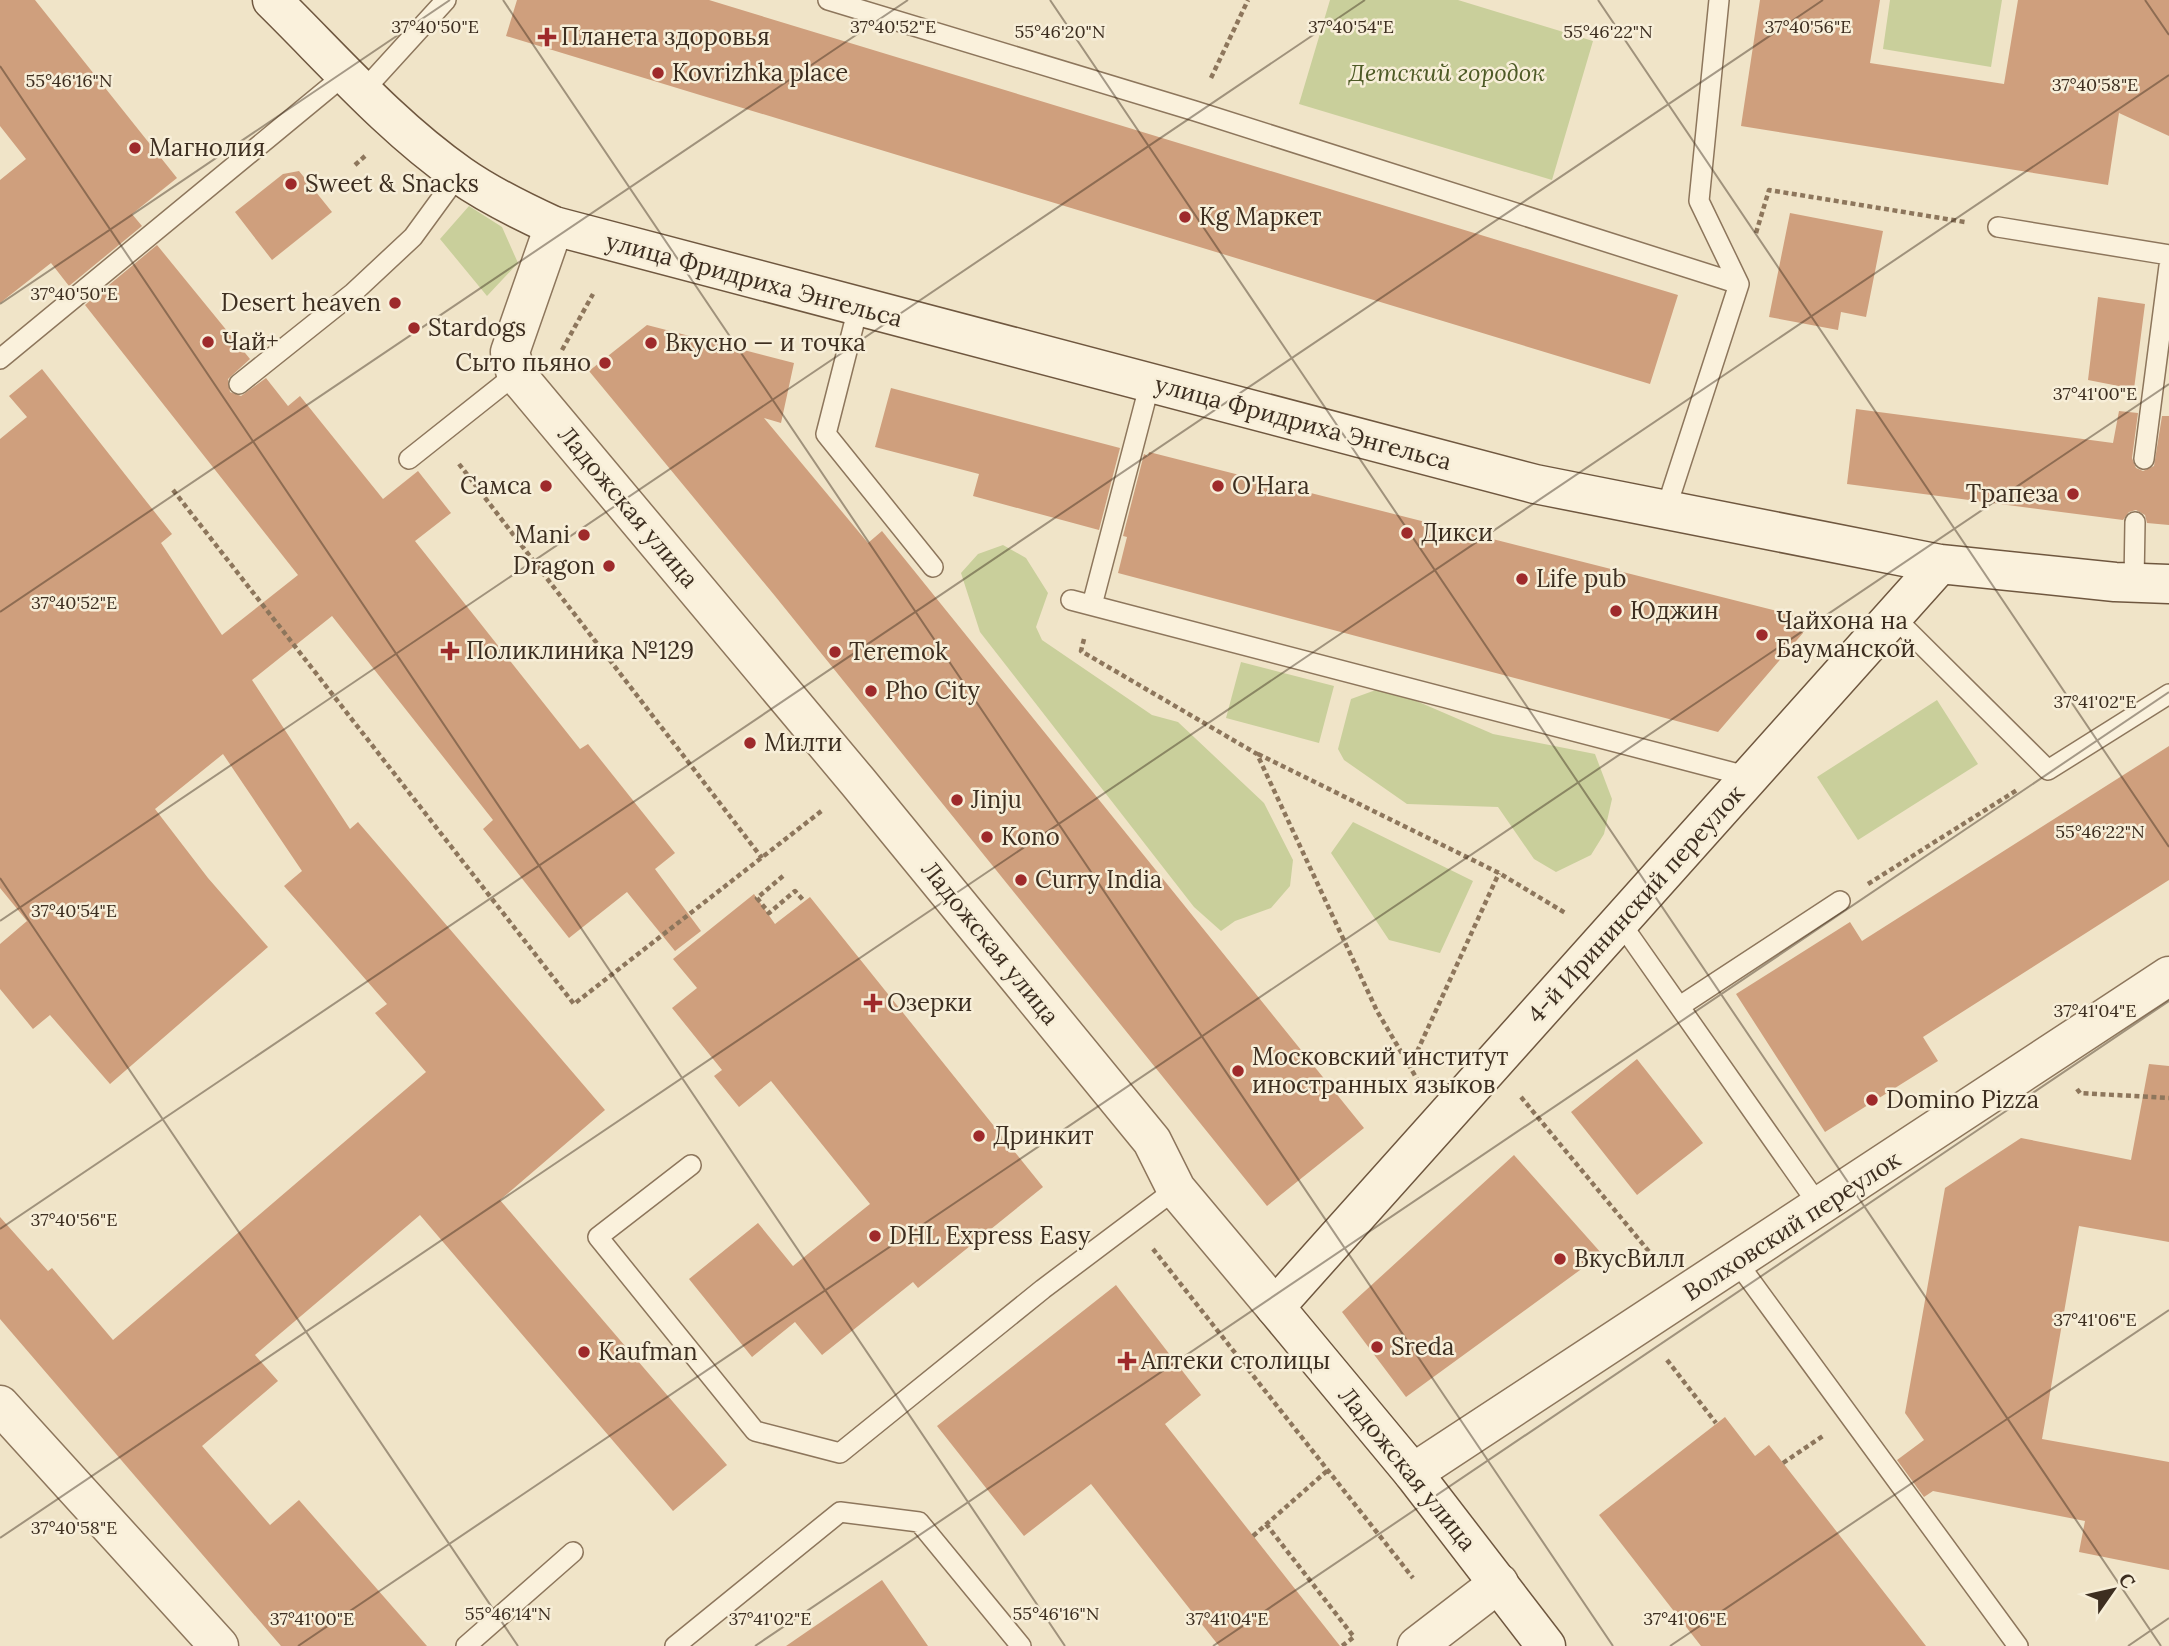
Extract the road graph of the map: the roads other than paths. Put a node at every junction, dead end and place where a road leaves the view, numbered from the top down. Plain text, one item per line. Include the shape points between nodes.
1 (272, 0) edge
2 (446, 0) edge
3 (828, 0) edge
4 (1718, 0) edge
5 (355, 82) junction
6 (459, 174) junction
7 (554, 226) junction
8 (1998, 227) road end
9 (2169, 255) edge
10 (2169, 267) edge
11 (1739, 284) junction
12 (858, 308) junction
13 (1, 355) edge
14 (516, 374) junction
15 (1150, 383) junction
16 (239, 384) dead end
17 (409, 459) dead end
18 (2144, 459) dead end
19 (1666, 509) junction
20 (2135, 522) dead end
21 (1940, 564) junction
22 (933, 567) dead end
23 (2151, 583) edge
24 (1071, 600) dead end
25 (1092, 605) junction
26 (1894, 617) junction
27 (2169, 694) edge
28 (1750, 777) junction
29 (1840, 901) road end
30 (1620, 922) junction
31 (2169, 976) edge
32 (1680, 1006) junction
33 (691, 1165) dead end
34 (1176, 1189) junction
35 (1820, 1207) junction
36 (1737, 1262) junction
37 (1275, 1307) junction
38 (0, 1405) edge
39 (1413, 1473) junction
40 (573, 1552) dead end
41 (1499, 1583) junction
42 (219, 1646) edge
43 (466, 1646) edge
44 (675, 1646) edge
45 (1021, 1646) edge
46 (1417, 1646) edge
47 (1546, 1646) edge
48 (2018, 1646) edge

1 - 5 street
2 - 5 lane
3 - 11 lane
4 - 11 lane via 1699,201
5 - 6 street
5 - 13 lane
6 - 7 street, улица Фридриха Энгельса via 502,202
6 - 16 lane via 413,237 353,293
7 - 12 street, улица Фридриха Энгельса
7 - 14 street via 510,352
8 - 9 lane
10 - 18 lane
11 - 19 lane
12 - 15 street, улица Фридриха Энгельса
12 - 22 lane via 825,434
14 - 17 lane
14 - 34 street, Ладожская улица via 1152,1141
15 - 19 street, улица Фридриха Энгельса via 1535,484
15 - 25 lane
19 - 21 street, улица Фридриха Энгельса
20 - 23 lane
21 - 23 street, улица Фридриха Энгельса
21 - 26 street, 4-й Ирининский переулок
24 - 25 lane
25 - 28 lane
26 - 27 lane via 2048,770
26 - 28 street, 4-й Ирининский переулок
28 - 30 street, 4-й Ирининский переулок
29 - 32 lane
30 - 32 lane
30 - 37 street, 4-й Ирининский переулок
31 - 35 street, Волховский переулок
32 - 35 lane
33 - 34 lane via 598,1237 755,1431 840,1453 1043,1289
34 - 37 street, Ладожская улица
35 - 36 street, Волховский переулок
36 - 39 street, Волховский переулок
36 - 48 lane
37 - 39 street, Ладожская улица
38 - 42 street
39 - 41 street, Ладожская улица
40 - 43 lane
41 - 46 street
41 - 47 street, Ладожская улица
44 - 45 lane via 840,1512 919,1522

